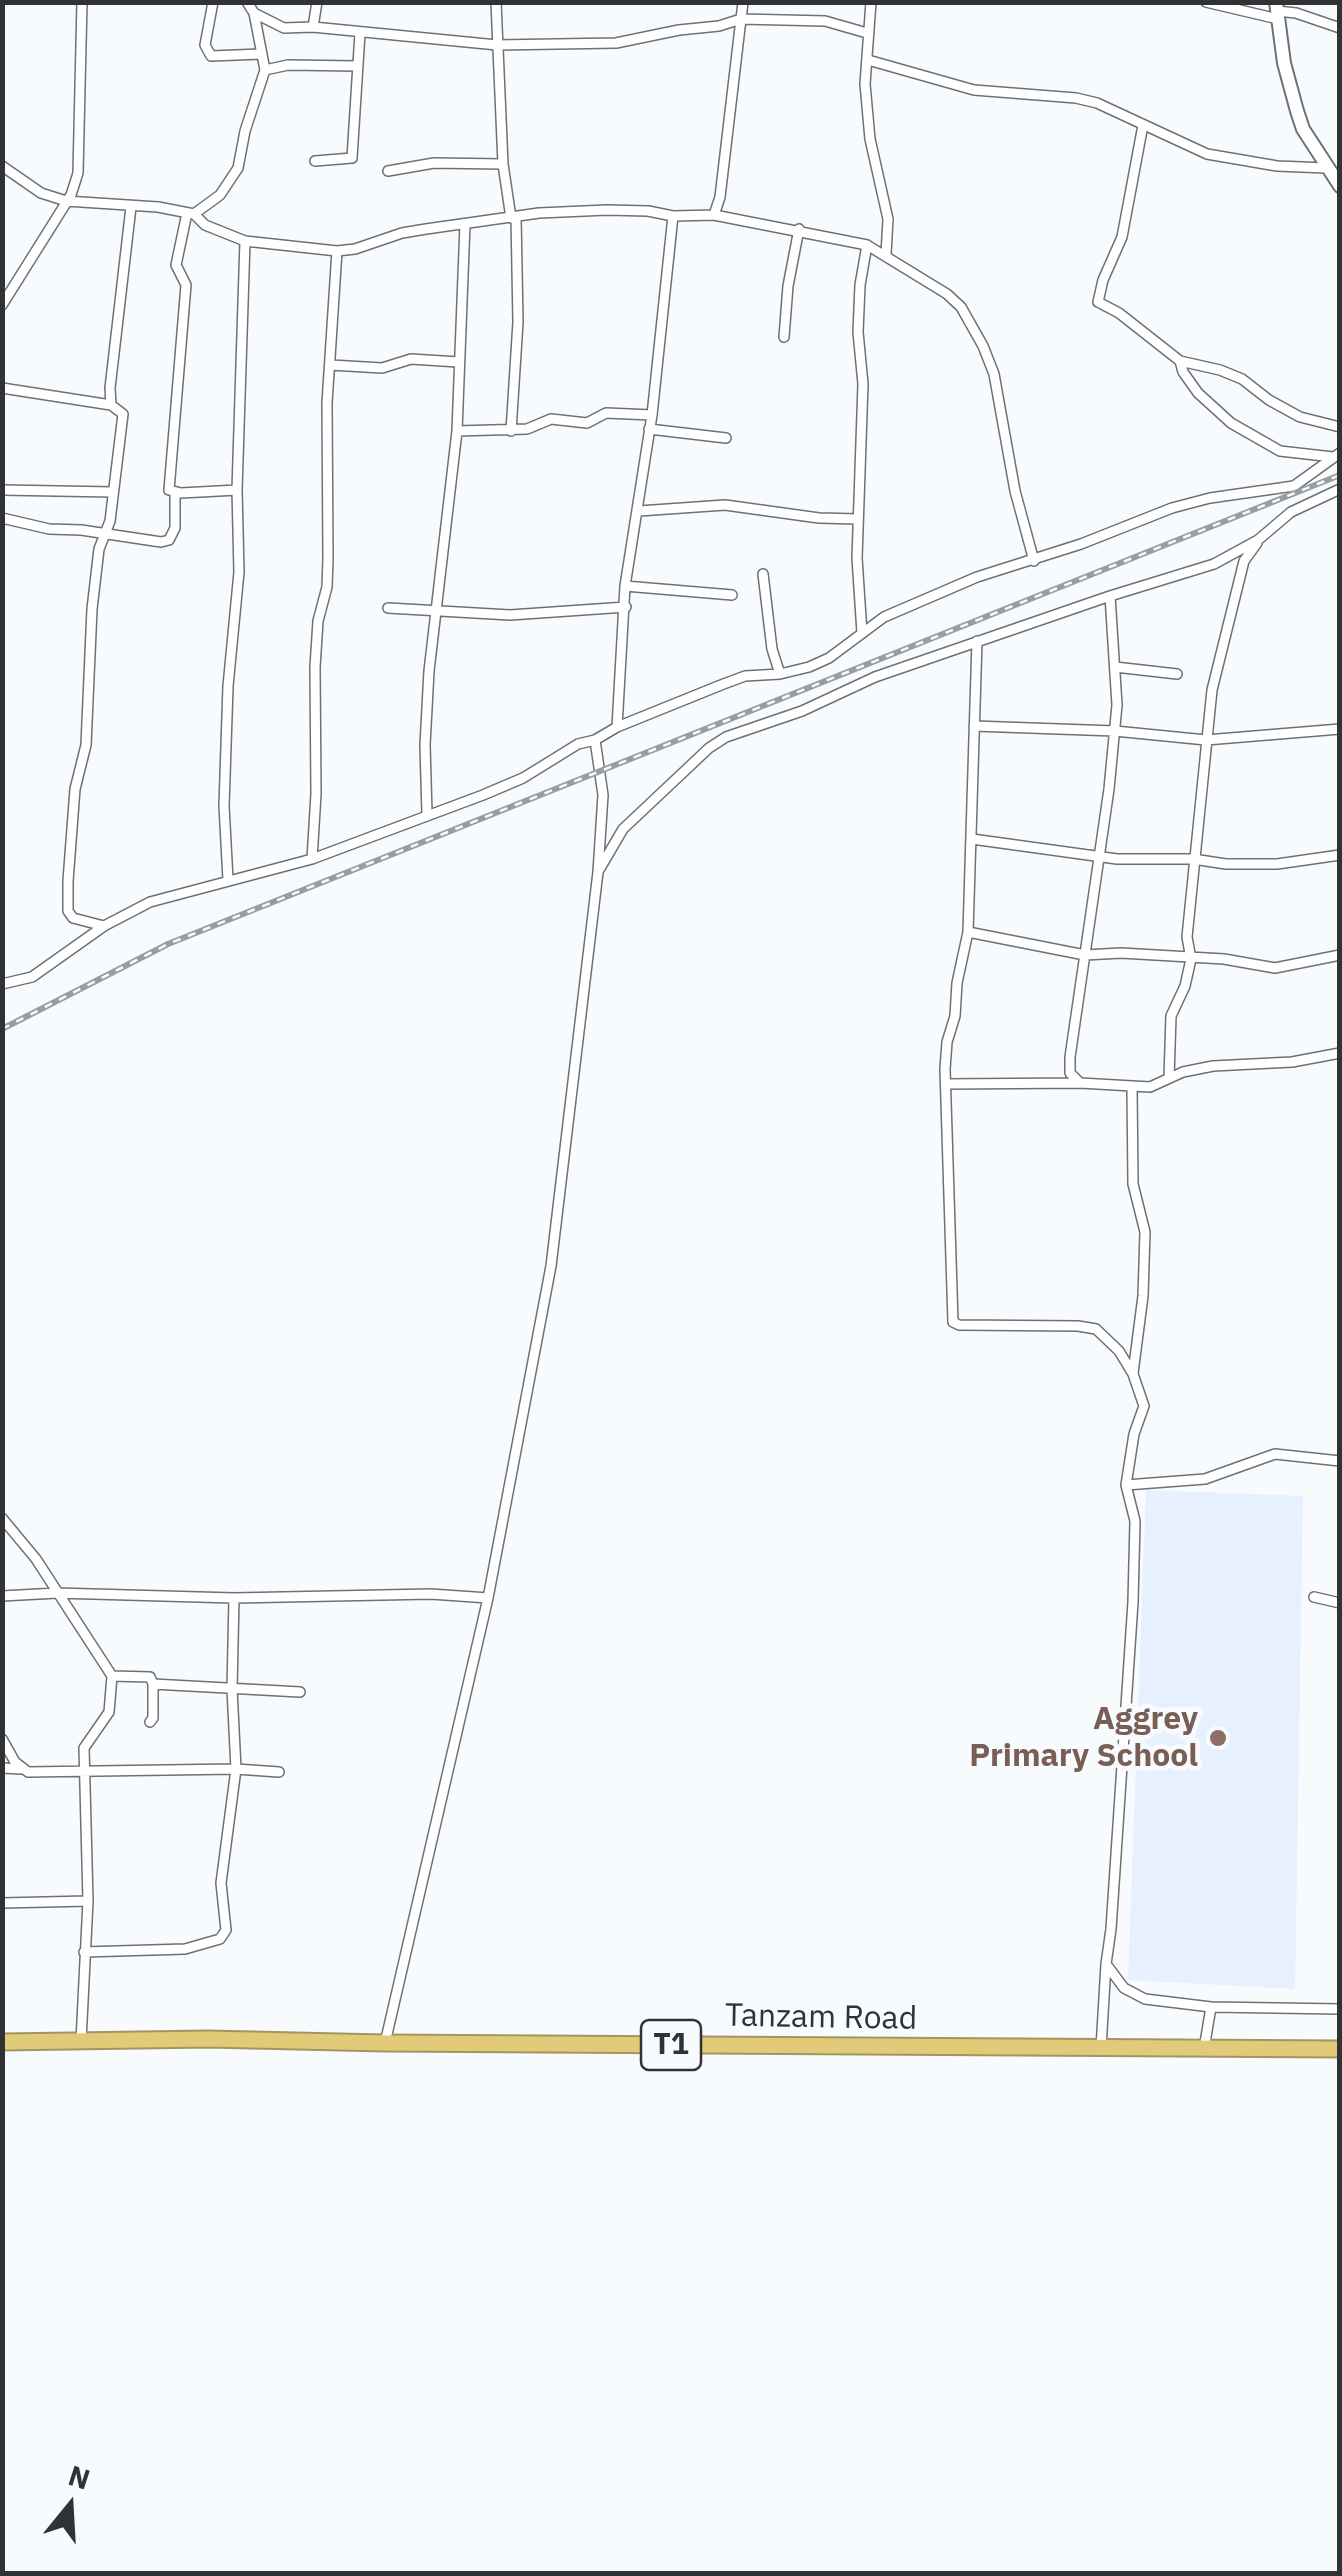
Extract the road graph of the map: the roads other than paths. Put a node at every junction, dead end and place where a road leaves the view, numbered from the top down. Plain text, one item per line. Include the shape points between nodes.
1 (82, 2) edge
2 (213, 2) edge
3 (248, 2) edge
4 (317, 2) edge
5 (496, 2) edge
6 (743, 2) edge
7 (871, 2) edge
8 (1206, 2) edge
9 (1295, 8) edge
10 (1277, 11) edge
11 (254, 13) junction
12 (741, 19) junction
13 (313, 27) junction
14 (1340, 28) edge
15 (360, 33) junction
16 (867, 33) junction
17 (497, 44) junction
18 (261, 54) junction
19 (868, 60) junction
20 (357, 66) junction
21 (265, 70) junction
22 (1143, 125) junction
23 (314, 161) dead end
24 (503, 164) junction
25 (2, 166) edge
26 (1326, 168) junction
27 (388, 171) dead end
28 (1340, 186) edge
29 (66, 202) junction
30 (132, 207) junction
31 (191, 213) junction
32 (673, 216) junction
33 (714, 216) junction
34 (514, 217) junction
35 (465, 224) junction
36 (799, 229) junction
37 (245, 241) junction
38 (867, 244) junction
39 (337, 251) junction
40 (886, 254) junction
41 (8, 287) edge
42 (2, 305) edge
43 (784, 337) dead end
44 (1180, 361) junction
45 (458, 362) junction
46 (331, 365) junction
47 (2, 388) edge
48 (111, 405) junction
49 (652, 414) junction
50 (1340, 427) edge
51 (649, 429) junction
52 (511, 430) junction
53 (457, 431) junction
54 (726, 438) dead end
55 (1336, 455) edge
56 (1340, 488) edge
57 (2, 490) edge
58 (238, 490) junction
59 (113, 492) junction
60 (175, 492) junction
61 (639, 510) junction
62 (2, 518) edge
63 (858, 519) junction
64 (105, 533) junction
65 (1258, 540) junction
66 (1034, 561) junction
67 (763, 574) dead end
68 (626, 586) junction
69 (732, 595) dead end
70 (1110, 596) junction
71 (388, 608) dead end
72 (626, 608) junction
73 (436, 609) junction
74 (862, 632) junction
75 (977, 642) junction
76 (1115, 668) junction
77 (780, 674) junction
78 (1177, 674) dead end
79 (974, 726) junction
80 (617, 727) junction
81 (1340, 728) edge
82 (1115, 731) junction
83 (595, 740) junction
84 (1206, 740) junction
85 (427, 814) junction
86 (972, 839) junction
87 (1100, 854) junction
88 (1340, 856) edge
89 (312, 858) junction
90 (1193, 858) junction
91 (598, 872) junction
92 (228, 880) junction
93 (104, 926) junction
94 (968, 932) junction
95 (1085, 955) junction
96 (1340, 955) edge
97 (1191, 959) junction
98 (2, 984) edge
99 (1340, 1053) edge
100 (1170, 1078) junction
101 (1080, 1083) junction
102 (946, 1084) junction
103 (1132, 1088) junction
104 (1133, 1374) junction
105 (1340, 1460) edge
106 (1126, 1485) junction
107 (2, 1518) edge
108 (57, 1593) junction
109 (2, 1596) edge
110 (1314, 1597) dead end
111 (234, 1598) junction
112 (488, 1598) junction
113 (1340, 1603) edge
114 (112, 1676) junction
115 (153, 1684) junction
116 (232, 1689) junction
117 (300, 1692) dead end
118 (150, 1722) dead end
119 (2, 1739) edge
120 (2, 1768) edge
121 (21, 1769) junction
122 (236, 1769) junction
123 (86, 1772) junction
124 (280, 1772) dead end
125 (88, 1901) junction
126 (2, 1902) edge
127 (84, 1952) junction
128 (1106, 1964) junction
129 (1211, 2008) junction
130 (1340, 2009) edge
131 (2, 2042) edge
132 (81, 2043) junction
133 (384, 2043) junction
134 (1102, 2048) junction
135 (1204, 2049) junction
136 (1340, 2049) edge

1 - 29 street via 78,174
2 - 18 street via 205,44 211,56
3 - 11 street
4 - 13 street
5 - 17 street
6 - 12 street
7 - 16 street
8 - 10 street
9 - 10 street
9 - 14 street
10 - 26 street via 1296,111
11 - 13 street via 284,28
11 - 18 street
12 - 16 street via 826,21
12 - 17 street via 616,43
12 - 33 street
13 - 15 street
15 - 17 street
15 - 20 street
16 - 19 street
17 - 24 street
18 - 21 street
19 - 22 street via 974,90 1076,98
19 - 40 street via 867,110 888,219
20 - 21 street
20 - 23 street via 352,158
21 - 31 street via 238,168 220,195
22 - 26 street via 1217,157
22 - 44 street via 1122,237 1098,302
24 - 27 street via 434,163
24 - 34 street
25 - 29 street
26 - 28 street
29 - 30 street
29 - 41 street
30 - 31 street
30 - 48 street
31 - 37 street
31 - 60 street via 176,265 186,286 170,463 169,490
32 - 33 street
32 - 34 street via 607,210
32 - 49 street
33 - 36 street
34 - 35 street
34 - 52 street via 518,322
35 - 39 street
35 - 45 street
36 - 38 street
36 - 43 street
37 - 39 street
37 - 58 street
38 - 40 street
38 - 63 street via 858,332
39 - 46 street
40 - 66 street via 961,307 983,346
41 - 42 street
44 - 50 street via 1220,370 1300,417
44 - 55 street via 1198,393 1231,422 1280,451
45 - 46 street
45 - 53 street
46 - 89 street
47 - 48 street
48 - 59 street via 123,414
49 - 51 street
49 - 52 street via 606,412 586,423 552,419
51 - 54 street
51 - 61 street
52 - 53 street
53 - 73 street
55 - 66 street via 1294,486 1172,508
56 - 65 street via 1291,512
57 - 59 street
58 - 60 street
58 - 92 street via 224,806
59 - 64 street
60 - 64 street via 169,540
61 - 63 street via 725,505
61 - 68 street
62 - 64 street
63 - 74 street
64 - 93 street via 68,881 73,918
65 - 70 street via 1214,564
65 - 84 street via 1244,562
66 - 74 street via 977,577
67 - 77 street
68 - 69 street
68 - 72 street
70 - 75 street
70 - 76 street
71 - 73 street
72 - 73 street via 510,615
72 - 80 street
73 - 85 street via 425,744
74 - 77 street via 829,658
75 - 79 street
75 - 91 street via 726,737 623,829
76 - 78 street
76 - 82 street
77 - 80 street via 745,676
79 - 82 street
79 - 86 street
80 - 83 street
81 - 84 street
82 - 84 street
82 - 87 street
83 - 85 street via 523,778
83 - 91 street via 603,795
84 - 90 street
85 - 89 street
86 - 87 street
86 - 94 street
87 - 90 street
87 - 95 street
88 - 90 street via 1250,865
89 - 92 street
90 - 97 street via 1186,938
91 - 112 street via 552,1266
92 - 93 street via 150,902
93 - 98 street via 32,978
94 - 95 street
94 - 102 street via 947,1042
95 - 97 street
95 - 101 street via 1070,1057 1070,1073
96 - 97 street via 1275,968
97 - 100 street via 1171,1016
99 - 100 street via 1213,1066
100 - 103 street
101 - 102 street
101 - 103 street
102 - 104 street via 954,1322 1096,1330
103 - 104 street via 1133,1184 1145,1232
104 - 106 street via 1144,1406
105 - 106 street via 1275,1454 1204,1479
106 - 128 street via 1134,1521 1133,1602
107 - 108 street
108 - 109 street
108 - 111 street
108 - 114 street
110 - 113 street
111 - 112 street
111 - 116 street
112 - 133 street
114 - 115 street via 146,1676
114 - 123 street via 110,1712 86,1743
115 - 116 street
115 - 118 street
116 - 117 street
116 - 122 street
119 - 121 street
120 - 121 street
121 - 123 street
122 - 123 street
122 - 124 street
122 - 127 street via 222,1883 226,1930 220,1939 185,1949
123 - 125 street
125 - 126 street
125 - 127 street
127 - 132 street
128 - 129 street via 1131,1994
128 - 134 street
129 - 130 street
129 - 135 street
131 - 132 highway, Tanzam Road / T1
132 - 133 highway, Tanzam Road / T1
133 - 134 highway, Tanzam Road / T1
134 - 135 highway, Tanzam Road / T1
135 - 136 highway, Tanzam Road / T1

